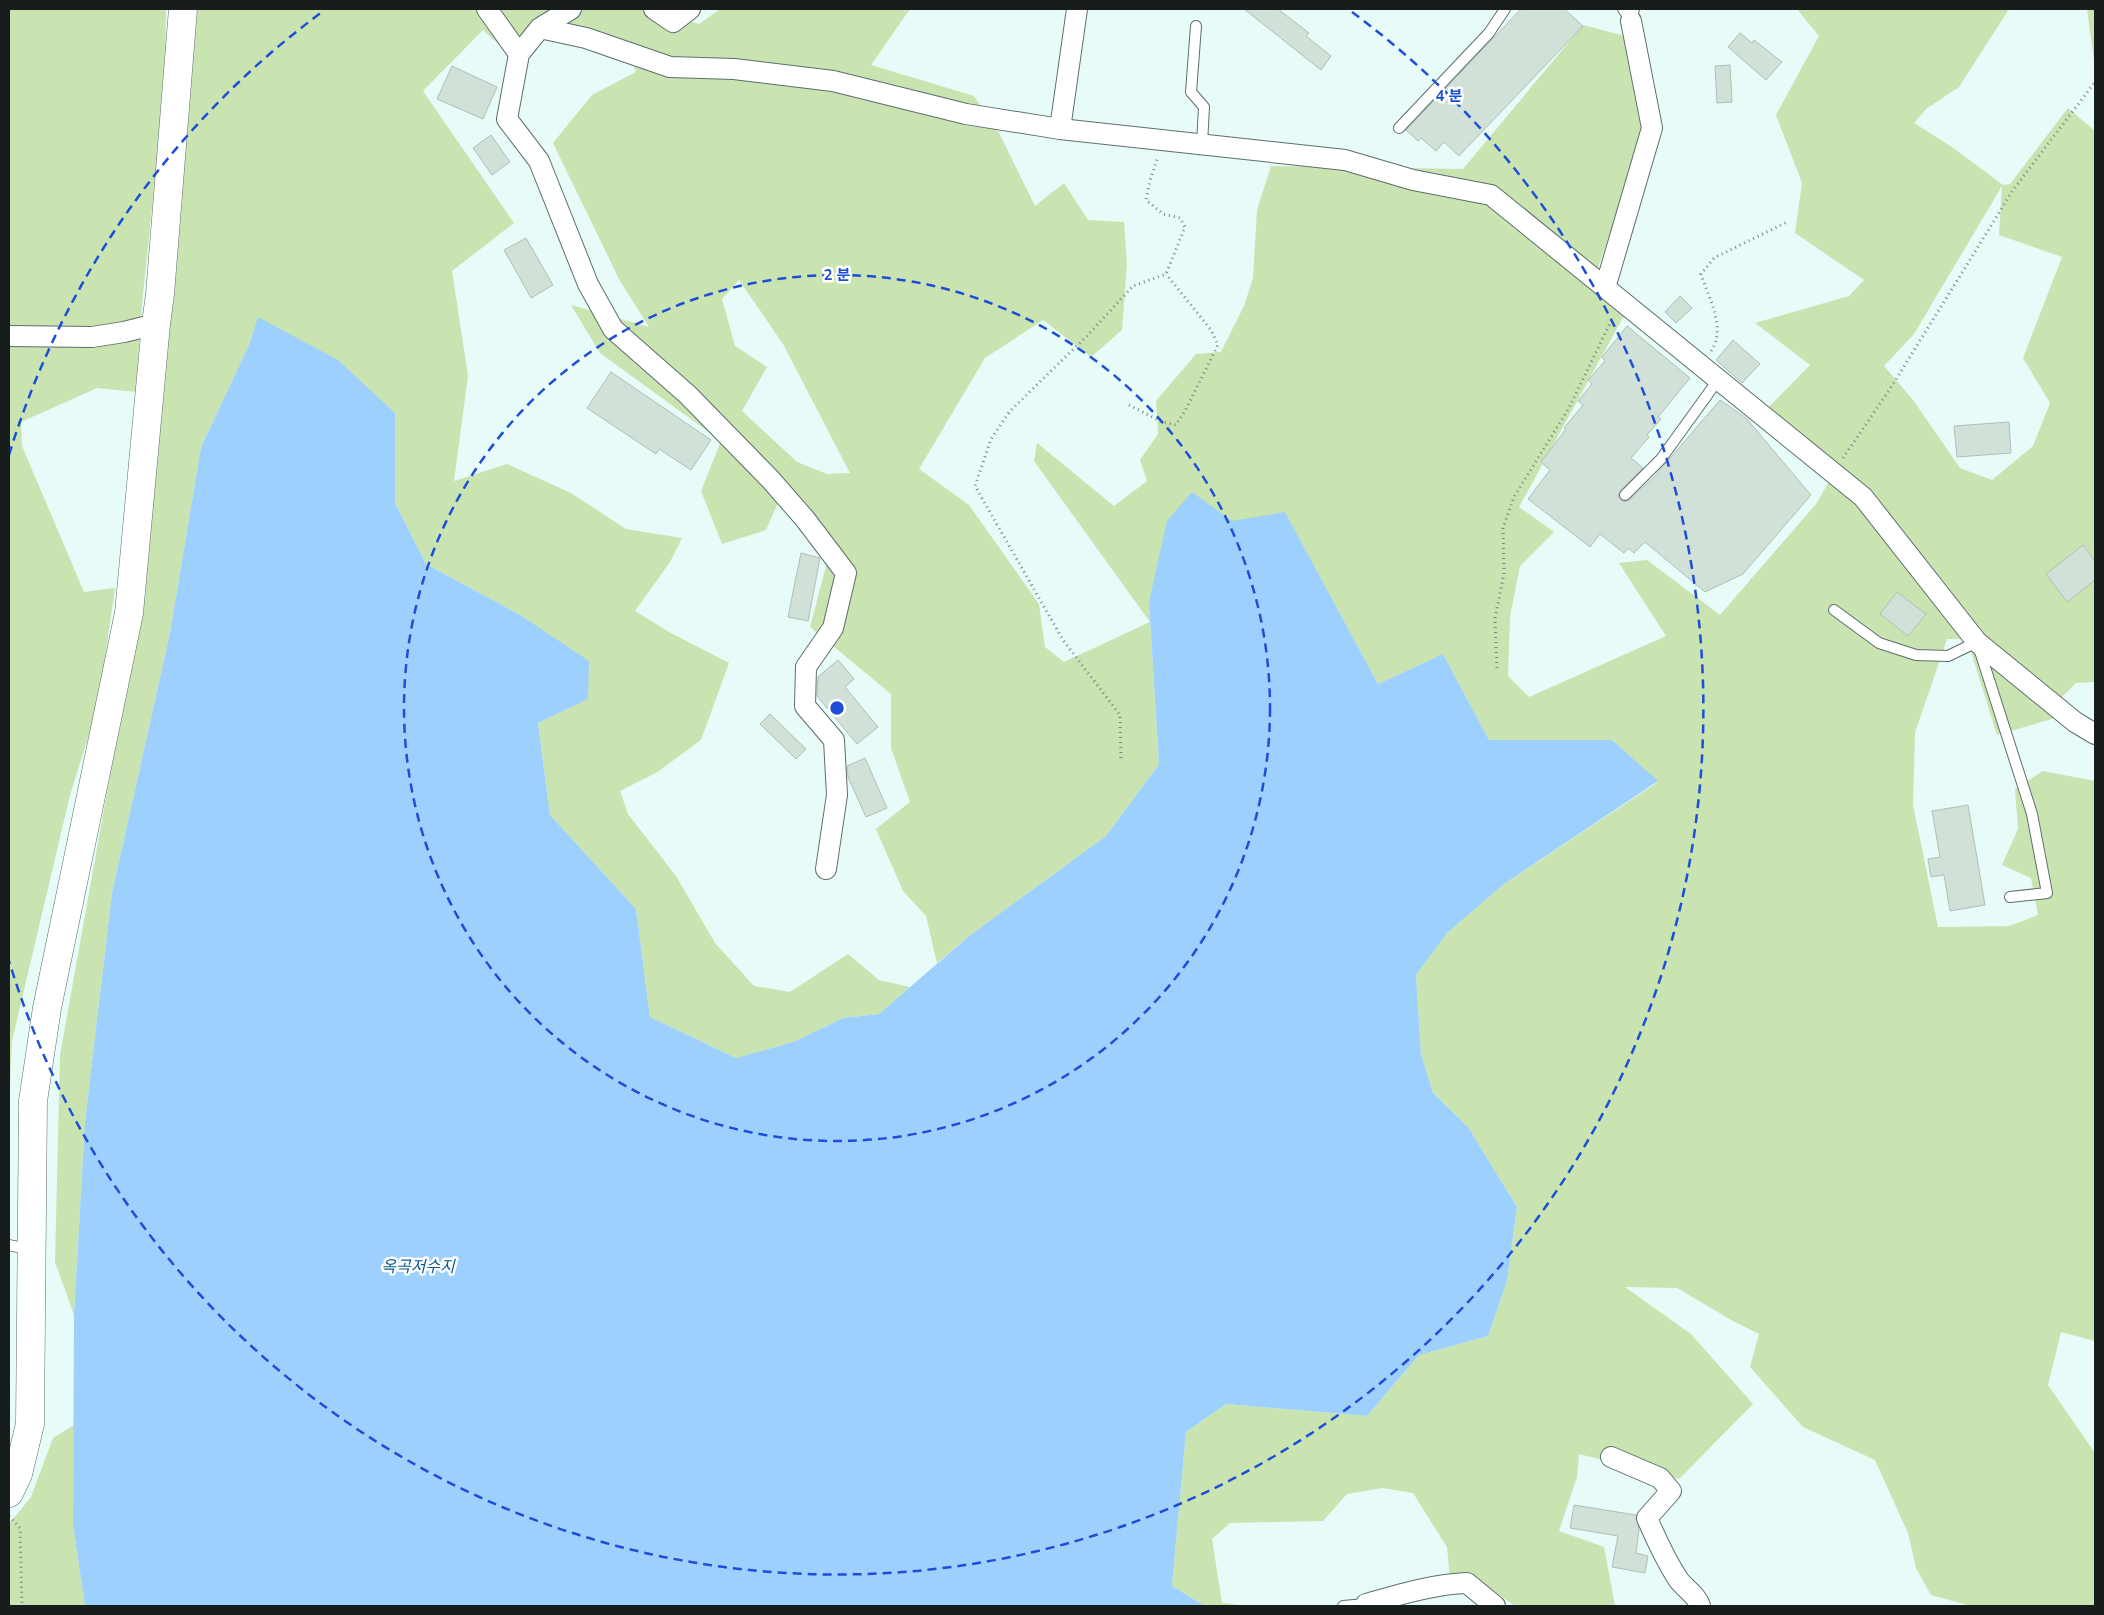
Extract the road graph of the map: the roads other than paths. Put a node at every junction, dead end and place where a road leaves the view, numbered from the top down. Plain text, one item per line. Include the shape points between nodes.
1 (183, 9) edge
2 (487, 9) edge
3 (571, 9) edge
4 (654, 9) edge
5 (690, 9) edge
6 (1077, 9) edge
7 (1505, 9) edge
8 (1630, 13) edge
9 (1196, 26) dead end
10 (540, 28) junction
11 (519, 54) junction
12 (1399, 128) dead end
13 (1060, 129) junction
14 (1202, 144) junction
15 (1605, 288) junction
16 (156, 324) junction
17 (9, 336) edge
18 (1718, 380) junction
19 (1625, 495) dead end
20 (1834, 610) dead end
21 (1977, 642) junction
22 (2095, 734) edge
23 (826, 869) dead end
24 (2010, 897) dead end
25 (20, 1248) edge
26 (1611, 1457) dead end
27 (9, 1493) edge
28 (1366, 1605) edge
29 (1343, 1606) edge
30 (1495, 1606) edge
31 (1700, 1606) edge

1 - 16 street
2 - 11 street
3 - 10 street
4 - 5 street via 673,22
6 - 13 street
7 - 12 lane via 1490,33
8 - 15 street via 1652,128
9 - 14 lane via 1190,92 1204,107
10 - 11 street
10 - 13 street via 586,38 670,68 734,69 833,80 966,114
11 - 23 street via 507,119 539,161 588,284 613,329 688,395 771,480 806,519 846,574 833,628 806,667 806,706 834,740 837,795
13 - 14 street
14 - 15 street via 1346,160 1413,180 1491,195
15 - 18 street
16 - 17 street via 92,337
16 - 25 street via 129,613 48,1008 33,1102
18 - 19 lane via 1661,460
18 - 21 street via 1863,497
20 - 21 lane via 1879,643 1916,655 1948,656
21 - 22 street via 2075,722
21 - 24 lane via 2032,814 2047,892
25 - 27 street via 30,1424 18,1474
26 - 31 street via 1660,1478 1670,1491 1647,1518 1679,1581
28 - 29 lane
28 - 30 street via 1467,1583

